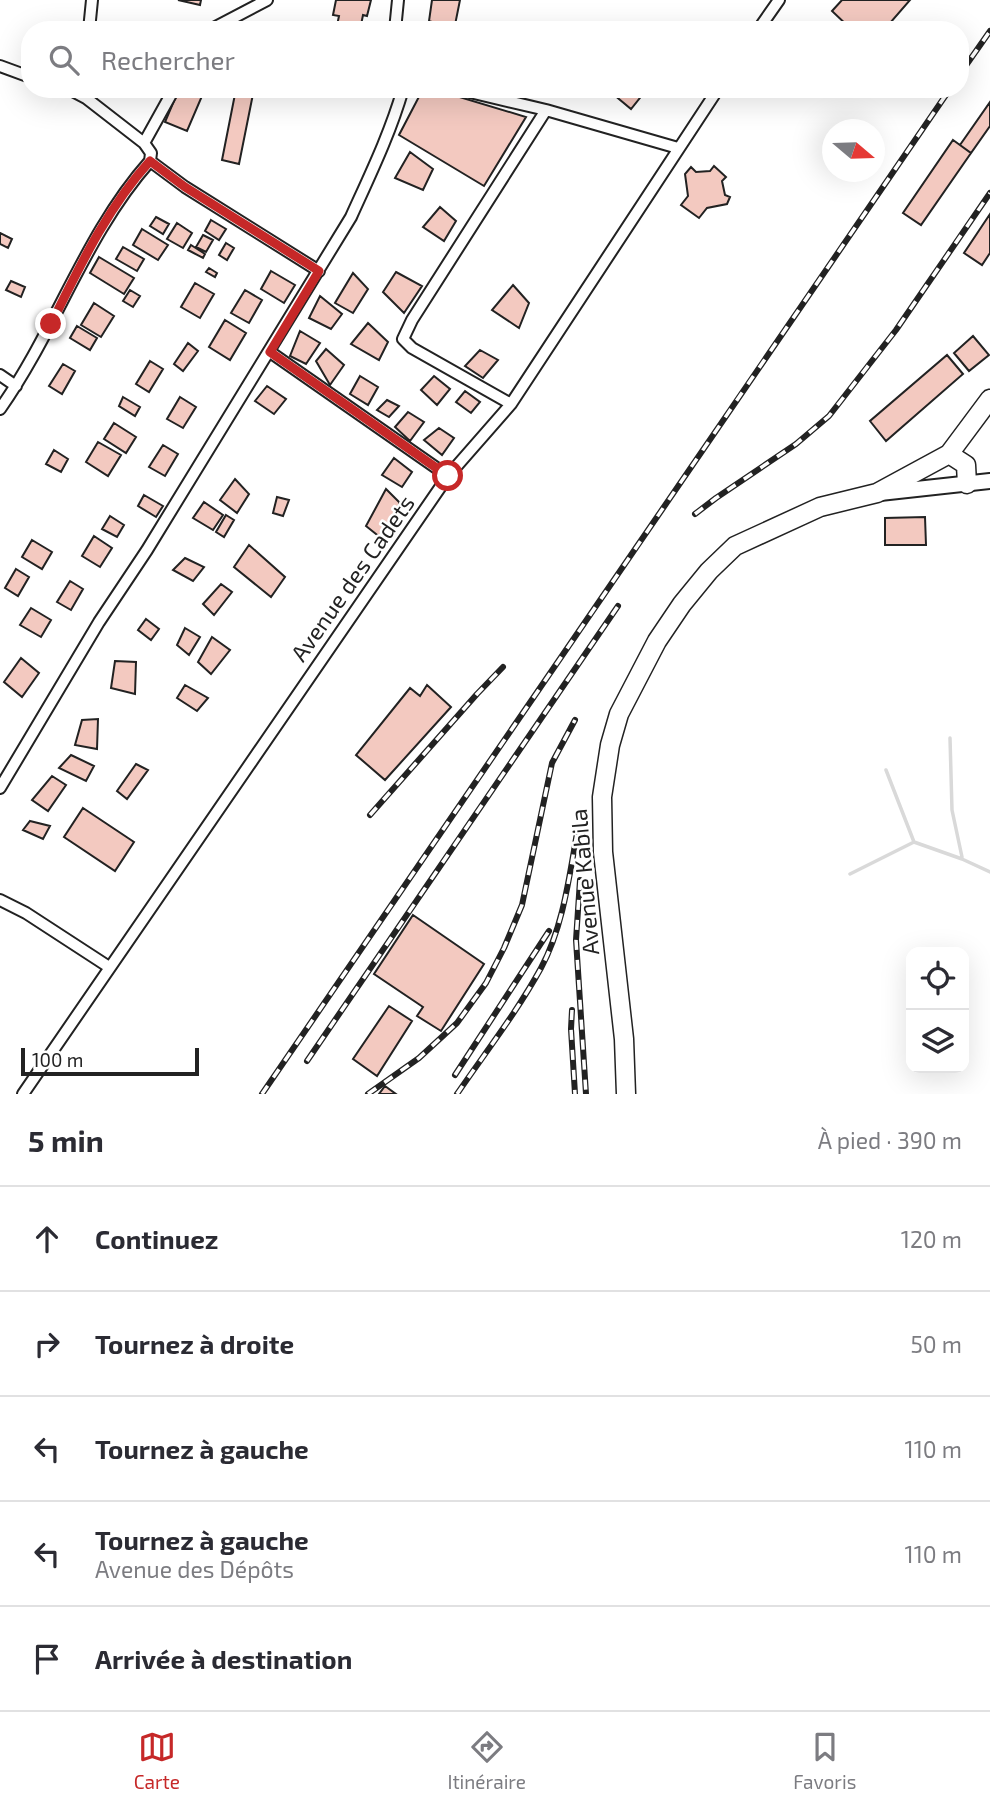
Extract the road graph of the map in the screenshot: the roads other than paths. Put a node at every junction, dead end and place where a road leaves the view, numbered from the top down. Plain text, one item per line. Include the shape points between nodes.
1 (92, 0) edge
2 (267, 0) edge
3 (398, 0) edge
4 (779, 0) edge
5 (90, 21) edge
6 (227, 21) edge
7 (396, 21) edge
8 (764, 21) edge
9 (0, 66) edge
10 (21, 74) edge
11 (84, 98) edge
12 (94, 98) edge
13 (169, 98) edge
14 (400, 98) edge
15 (496, 98) edge
16 (712, 98) edge
17 (94, 104) junction
18 (547, 110) junction
19 (144, 143) junction
20 (678, 148) junction
21 (150, 161) junction
22 (319, 271) junction
23 (270, 352) junction
24 (0, 376) edge
25 (16, 386) junction
26 (990, 399) edge
27 (511, 404) junction
28 (0, 409) edge
29 (949, 454) junction
30 (448, 476) junction
31 (990, 481) edge
32 (967, 484) junction
33 (877, 493) junction
34 (0, 788) edge
35 (0, 900) edge
36 (109, 967) junction
37 (23, 1094) edge
38 (626, 1094) edge

1 - 5 street
2 - 6 street
3 - 7 street
4 - 8 street
9 - 10 street
11 - 17 street
12 - 17 street
13 - 19 street
14 - 22 street via 351,217
15 - 18 street
16 - 20 street, Avenue des Cadets
17 - 19 street
18 - 20 street
18 - 27 street via 403,340
19 - 21 street
20 - 27 street, Avenue des Cadets
21 - 22 street
21 - 25 street via 100,231
22 - 23 street
23 - 30 street
23 - 34 street
24 - 25 street
25 - 28 street
26 - 29 highway, Avenue Kabila
27 - 30 street, Avenue des Cadets
29 - 32 highway via 966,465
29 - 33 highway, Avenue Kabila
30 - 36 street, Avenue des Cadets
31 - 32 street
32 - 33 street
33 - 38 highway, Avenue Kabila via 820,507 735,546 676,613 619,714 602,797 603,852
35 - 36 street
36 - 37 street, Avenue des Cadets

